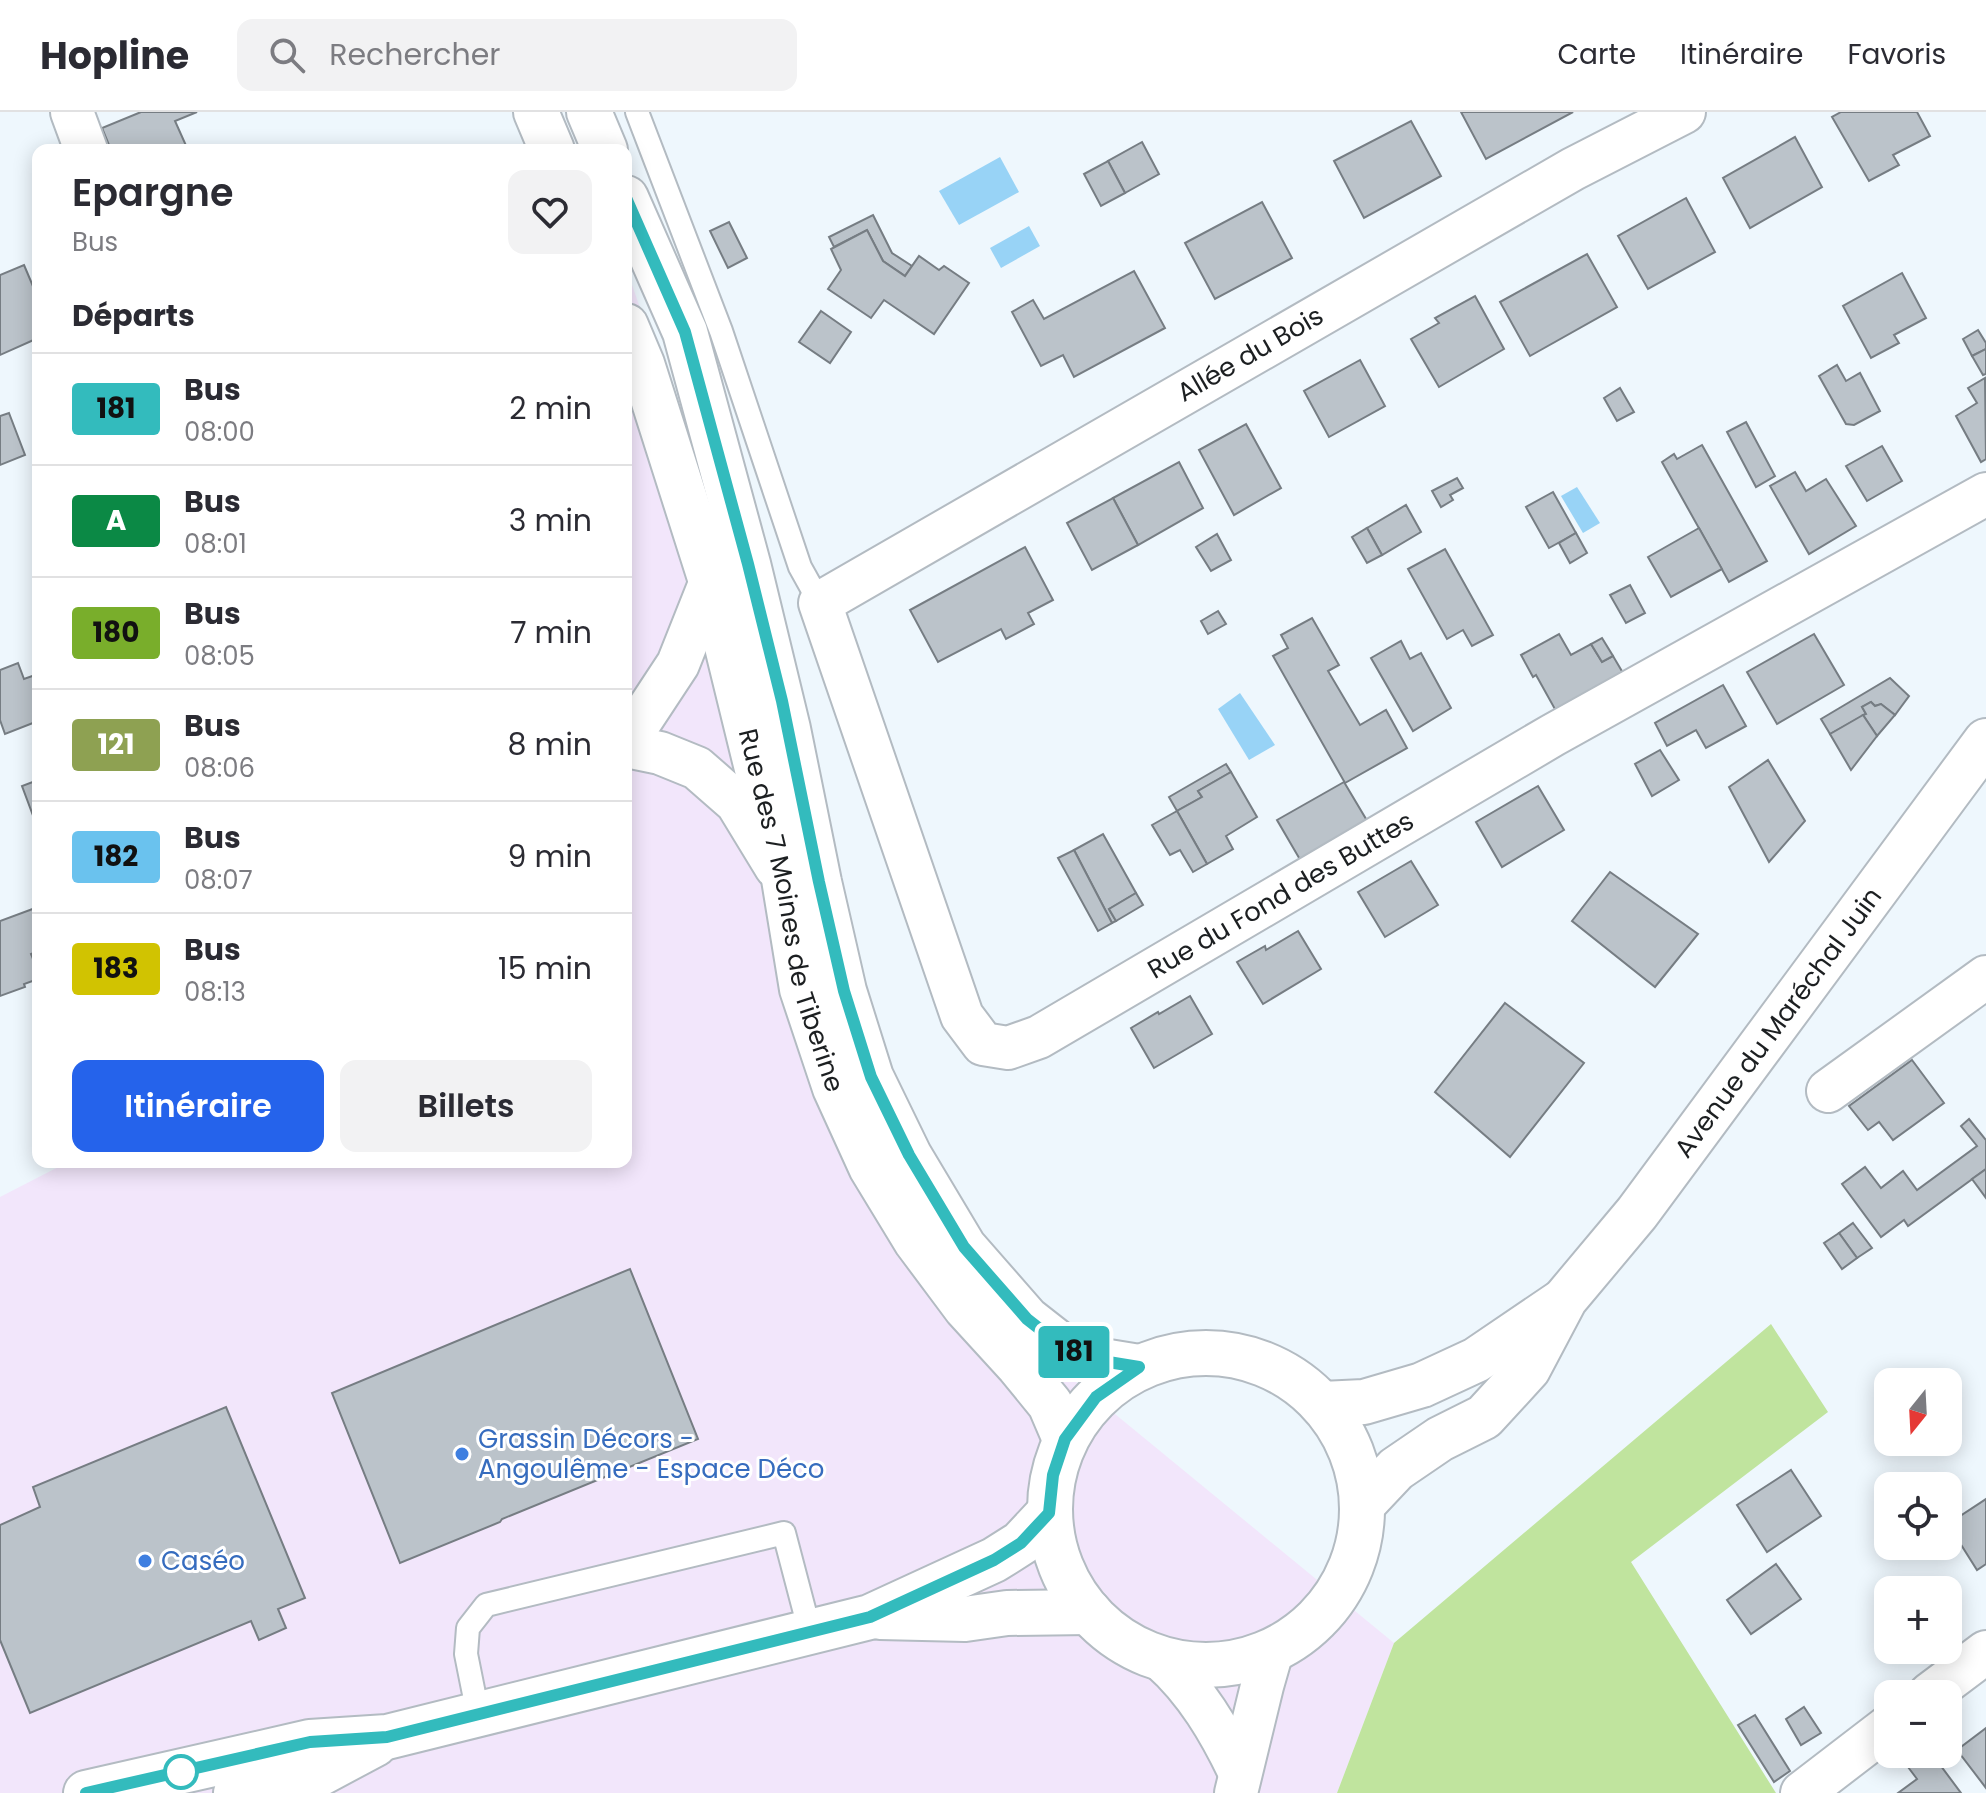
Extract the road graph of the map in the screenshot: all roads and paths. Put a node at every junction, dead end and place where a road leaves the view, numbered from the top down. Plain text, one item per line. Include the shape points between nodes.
1 (72, 112) edge
2 (536, 112) edge
3 (589, 112) edge
4 (637, 112) edge
5 (1684, 112) edge
6 (84, 144) edge
7 (549, 144) edge
8 (602, 144) edge
9 (632, 212) edge
10 (632, 340) edge
11 (1986, 494) edge
12 (711, 581) junction
13 (820, 603) junction
14 (632, 736) edge
15 (1986, 741) edge
16 (632, 746) edge
17 (784, 879) junction
18 (1986, 977) edge
19 (1828, 1091) dead end
20 (1565, 1299) junction
21 (1139, 1367) junction
22 (1322, 1404) junction
23 (1065, 1439) junction
24 (1363, 1504) junction
25 (1049, 1513) junction
26 (1089, 1612) junction
27 (870, 1617) junction
28 (810, 1632) junction
29 (1272, 1651) junction
30 (1986, 1652) edge
31 (1161, 1659) junction
32 (1949, 1680) edge
33 (478, 1714) junction
34 (387, 1737) junction
35 (1874, 1738) edge
36 (1238, 1783) edge
37 (254, 1791) edge
38 (86, 1793) edge
39 (1802, 1793) edge

1 - 6 street
2 - 7 main road
3 - 8 main road
4 - 13 lane via 721,331 800,567
5 - 13 street, Allée du Bois via 1573,169
9 - 21 main road, Rue des 7 Moines de Tiberine via 685,332 781,699 844,991 871,1077 909,1155 964,1247 1027,1319 1064,1348
10 - 12 main road, Rue des 7 Moines de Tiberine
11 - 13 street, Rue du Fond des Buttes via 1553,735 1039,1037 1008,1048 983,1044 962,1016
12 - 14 street via 678,664
12 - 17 main road, Rue des 7 Moines de Tiberine
15 - 20 main road, Avenue du Maréchal Juin via 1637,1213
16 - 17 street via 697,768 737,803
17 - 23 main road, Rue des 7 Moines de Tiberine via 802,989 835,1088 871,1167 916,1241 966,1308 1050,1404
18 - 19 street
20 - 22 main road, Avenue du Maréchal Juin via 1476,1360 1422,1385 1364,1402
20 - 24 main road, Avenue du Maréchal Juin via 1528,1369 1484,1417 1396,1469
21 - 22 main road via 1186,1353 1236,1355 1284,1373
21 - 23 main road via 1096,1397
22 - 24 main road via 1344,1434
23 - 25 main road via 1053,1475
24 - 29 main road via 1358,1549 1340,1591 1310,1626
25 - 26 main road via 1060,1566
25 - 27 main road via 1021,1543 994,1560
26 - 27 main road via 965,1619
26 - 31 main road via 1122,1640
27 - 28 main road
28 - 33 main road
28 - 33 lane via 784,1533 486,1605 468,1628 466,1654
29 - 31 main road via 1236,1662 1199,1665
29 - 36 street
30 - 32 street
31 - 36 street via 1180,1676 1221,1734
33 - 34 main road
34 - 37 main road via 319,1774
34 - 38 main road via 310,1742
35 - 39 street

